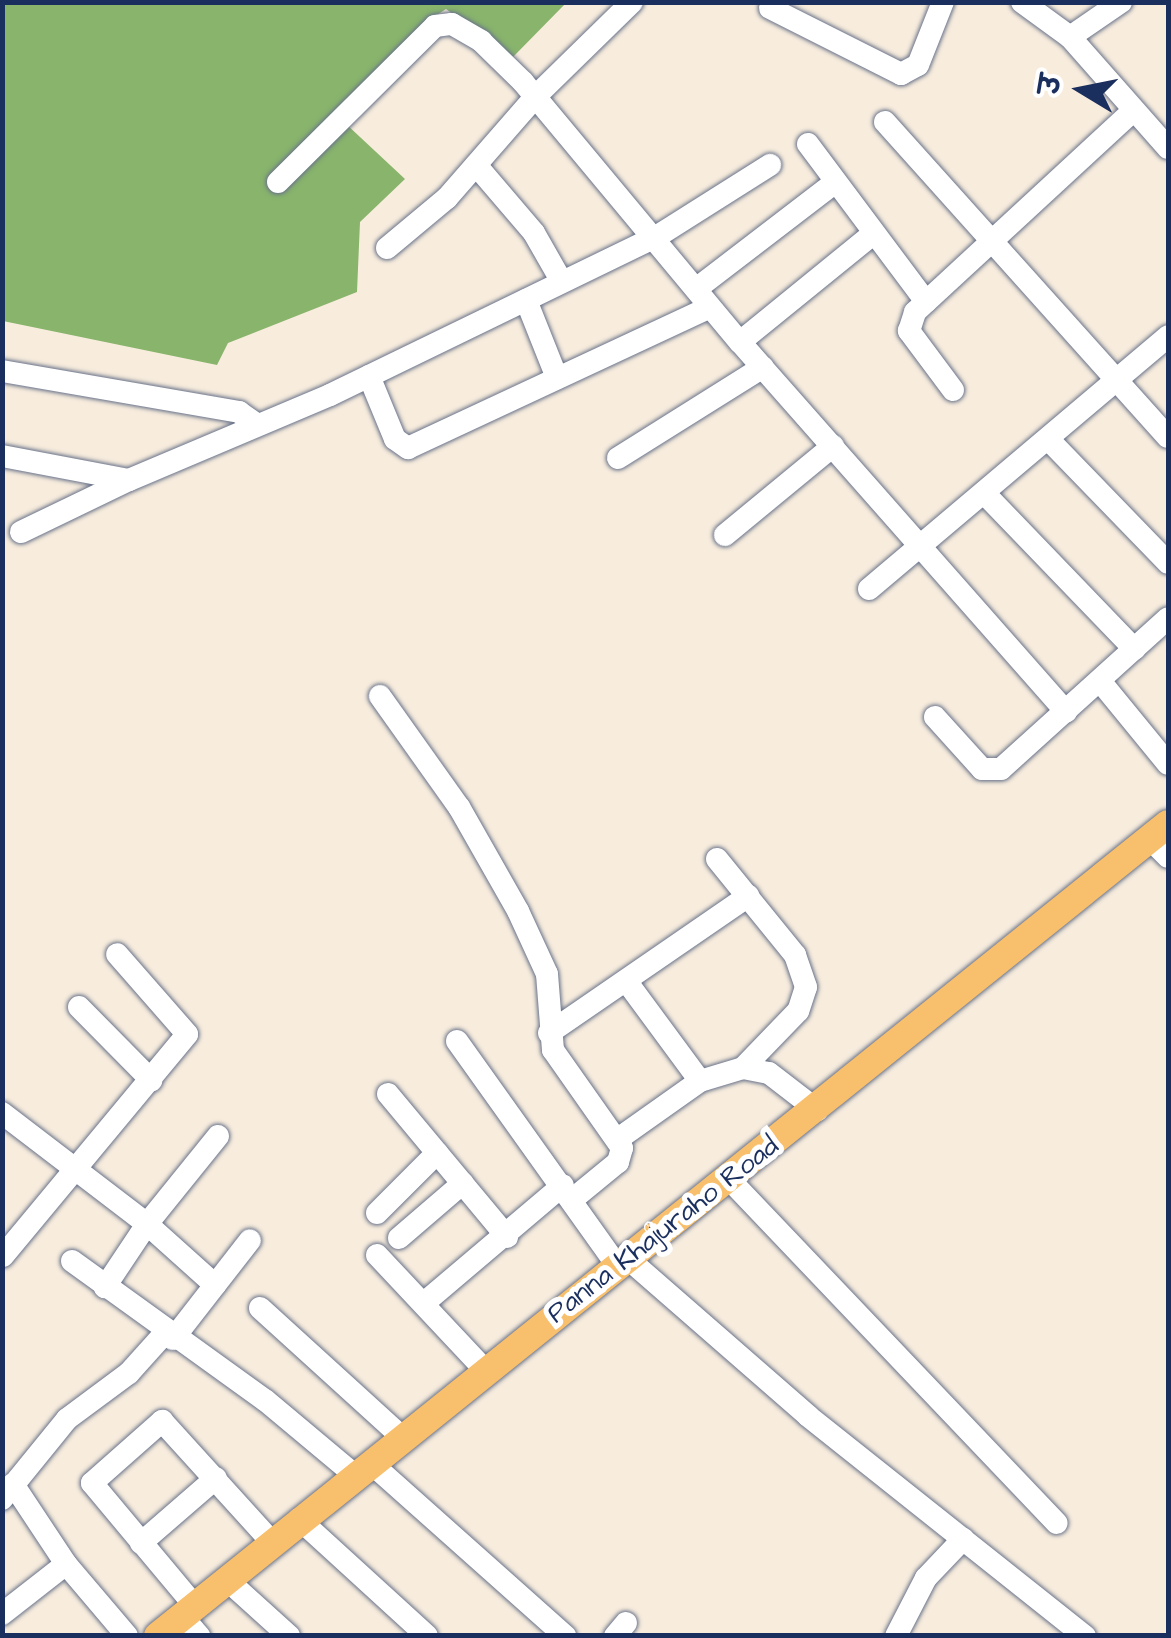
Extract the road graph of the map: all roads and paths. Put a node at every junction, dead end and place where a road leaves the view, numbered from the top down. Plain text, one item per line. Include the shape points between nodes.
1 (632, 2) edge
2 (943, 2) edge
3 (1022, 2) edge
4 (1121, 2) edge
5 (770, 8) dead end
6 (1070, 37) junction
7 (536, 96) junction
8 (1132, 113) junction
9 (886, 122) dead end
10 (808, 144) dead end
11 (1168, 148) edge
12 (476, 165) junction
13 (770, 165) dead end
14 (278, 182) dead end
15 (833, 184) junction
16 (872, 234) junction
17 (656, 237) junction
18 (995, 243) junction
19 (387, 248) dead end
20 (562, 282) junction
21 (703, 298) junction
22 (526, 300) junction
23 (926, 302) junction
24 (1168, 336) edge
25 (740, 342) junction
26 (762, 367) junction
27 (2, 372) edge
28 (369, 376) junction
29 (557, 378) junction
30 (1116, 378) junction
31 (953, 390) dead end
32 (256, 424) junction
33 (1168, 437) edge
34 (1050, 440) junction
35 (833, 446) junction
36 (2, 456) edge
37 (618, 458) dead end
38 (129, 480) junction
39 (986, 495) junction
40 (22, 532) dead end
41 (726, 535) dead end
42 (921, 544) junction
43 (1168, 563) edge
44 (869, 589) dead end
45 (1168, 618) edge
46 (1134, 648) junction
47 (1100, 682) junction
48 (380, 696) dead end
49 (1066, 712) junction
50 (935, 716) dead end
51 (1168, 764) edge
52 (1162, 840) edge
53 (717, 858) dead end
54 (748, 896) junction
55 (116, 954) dead end
56 (627, 982) junction
57 (79, 1007) dead end
58 (549, 1033) junction
59 (457, 1041) dead end
60 (743, 1068) junction
61 (151, 1080) junction
62 (700, 1081) junction
63 (388, 1094) dead end
64 (817, 1110) junction
65 (2, 1114) edge
66 (218, 1136) dead end
67 (618, 1139) junction
68 (438, 1153) junction
69 (76, 1169) junction
70 (729, 1178) junction
71 (463, 1183) junction
72 (568, 1192) junction
73 (376, 1213) dead end
74 (147, 1224) junction
75 (507, 1237) junction
76 (399, 1238) dead end
77 (250, 1240) dead end
78 (3, 1256) edge
79 (377, 1256) dead end
80 (621, 1261) junction
81 (72, 1262) dead end
82 (215, 1285) junction
83 (105, 1286) junction
84 (424, 1303) junction
85 (260, 1308) dead end
86 (169, 1336) junction
87 (485, 1370) junction
88 (404, 1439) junction
89 (364, 1470) junction
90 (216, 1478) junction
91 (8, 1491) edge
92 (299, 1519) junction
93 (1056, 1523) dead end
94 (963, 1539) junction
95 (271, 1541) junction
96 (141, 1543) junction
97 (66, 1564) junction
98 (226, 1578) junction
99 (2, 1614) edge
100 (191, 1619) edge
101 (126, 1636) edge
102 (158, 1636) edge
103 (289, 1636) edge
104 (427, 1636) edge
105 (564, 1636) edge
106 (896, 1636) edge
107 (1085, 1636) edge

1 - 7 street
2 - 5 street via 918,65 901,74
3 - 6 street
4 - 6 street
6 - 8 street
7 - 12 street
7 - 14 street via 481,42 452,24 435,26
7 - 17 street
8 - 11 street
8 - 18 street
9 - 18 street
10 - 15 street
12 - 19 street via 415,230
12 - 20 street via 534,233
13 - 17 street
15 - 16 street
15 - 21 street
16 - 23 street
16 - 25 street
17 - 20 street
17 - 21 street
18 - 23 street
18 - 30 street
20 - 22 street
21 - 25 street
21 - 29 street
22 - 28 street
22 - 29 street
23 - 31 street via 909,331
24 - 30 street
25 - 26 street
26 - 35 street
26 - 37 street
27 - 32 street via 239,412
28 - 29 street via 394,440 408,448
28 - 32 street
30 - 33 street
30 - 34 street
32 - 38 street
34 - 39 street
34 - 43 street
35 - 41 street
35 - 42 street
36 - 38 street
38 - 40 street
39 - 42 street
39 - 46 street
42 - 44 street
42 - 49 street
45 - 46 street
46 - 47 street
47 - 49 street
47 - 51 street
48 - 58 street via 459,807 533,941 547,974
49 - 50 street via 992,771 982,769
52 - 64 main road, Panna Khajuraho Road
53 - 54 street
54 - 56 street
54 - 60 street via 795,956 806,986 798,1011 754,1049
55 - 61 street via 186,1026 183,1043
56 - 58 street
56 - 62 street
57 - 61 street
58 - 67 street via 554,1050
59 - 72 street
60 - 62 street
60 - 64 street via 782,1080
61 - 69 street
62 - 67 street
63 - 68 street
64 - 70 main road, Panna Khajuraho Road
65 - 69 street
66 - 74 street
67 - 72 street via 618,1162
68 - 71 street
68 - 73 street
69 - 74 street
69 - 78 street
70 - 80 main road, Panna Khajuraho Road
70 - 93 street
71 - 75 street
71 - 76 street
72 - 75 street
72 - 80 street
74 - 82 street
74 - 83 street
75 - 84 street
77 - 82 street
79 - 84 street
80 - 87 main road, Panna Khajuraho Road
80 - 94 street
81 - 83 street
82 - 86 street
83 - 86 street
84 - 87 street
85 - 88 street
86 - 89 street
86 - 91 street via 66,1418
87 - 88 main road, Panna Khajuraho Road
88 - 89 main road, Panna Khajuraho Road
89 - 92 main road, Panna Khajuraho Road
89 - 105 street
90 - 95 street
90 - 96 street
90 - 96 street via 165,1420 94,1480
91 - 97 street
92 - 95 main road, Panna Khajuraho Road
92 - 104 street
94 - 106 street via 926,1578
94 - 107 street
95 - 98 main road, Panna Khajuraho Road
96 - 100 street
97 - 99 street
97 - 101 street
98 - 100 main road, Panna Khajuraho Road
98 - 103 street
100 - 102 main road, Panna Khajuraho Road

